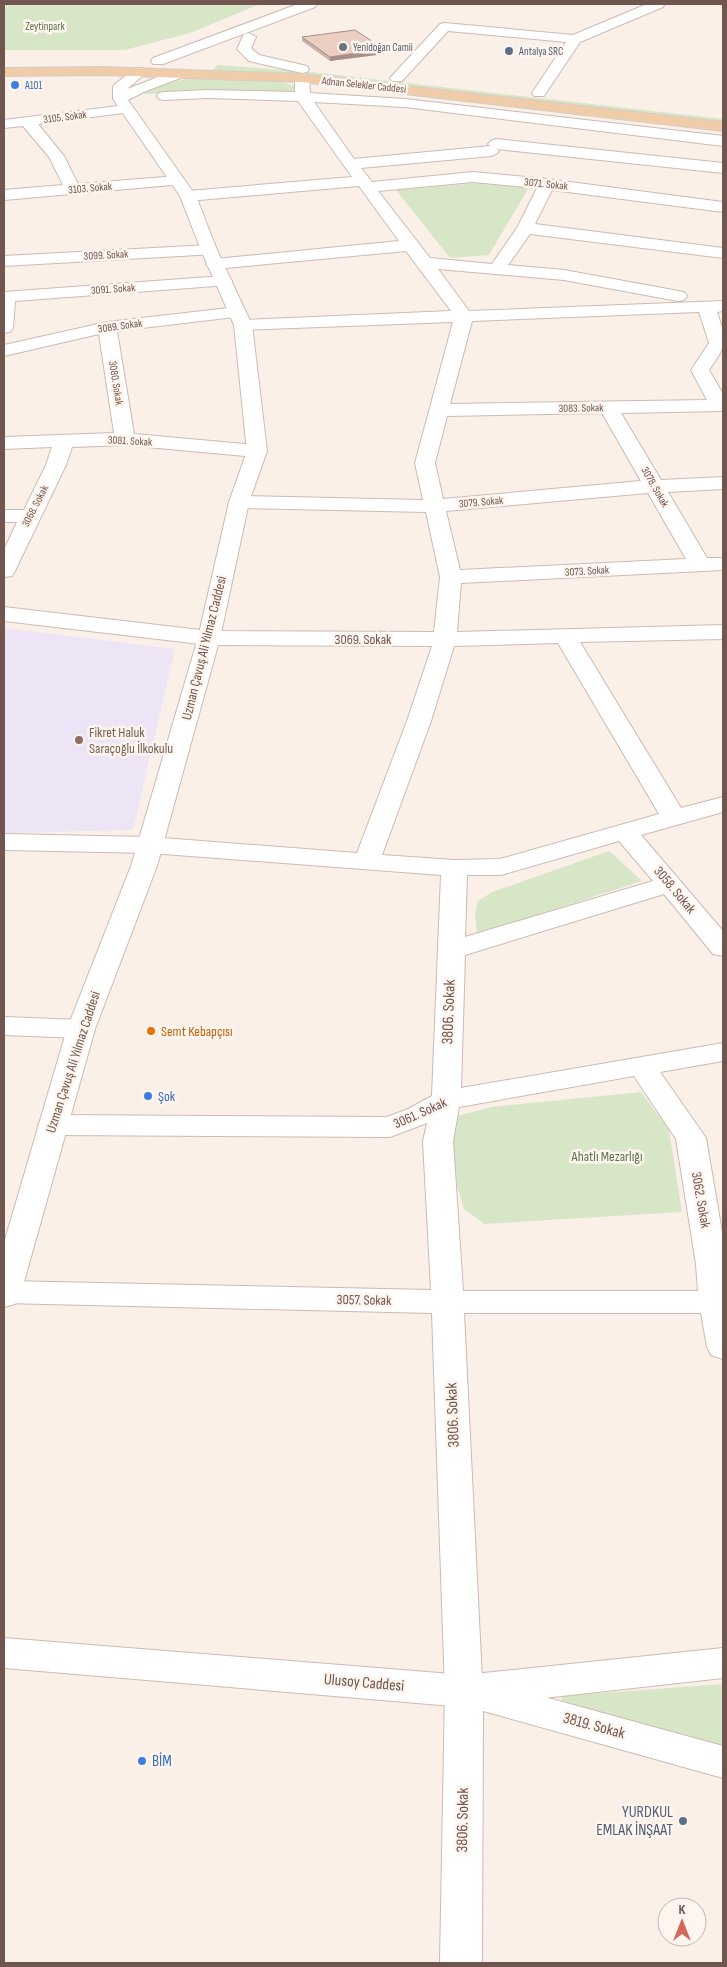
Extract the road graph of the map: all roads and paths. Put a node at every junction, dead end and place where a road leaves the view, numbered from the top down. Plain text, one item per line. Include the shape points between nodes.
1 (310, 4) edge
2 (658, 4) edge
3 (284, 15) junction
4 (249, 37) junction
5 (576, 39) junction
6 (4, 60) edge
7 (202, 60) junction
8 (158, 61) junction
9 (88, 71) junction
10 (4, 72) edge
11 (140, 72) junction
12 (181, 73) junction
13 (302, 74) junction
14 (397, 78) junction
15 (539, 93) junction
16 (164, 96) dead end
17 (303, 96) junction
18 (122, 98) junction
19 (723, 114) edge
20 (515, 118) junction
21 (28, 122) junction
22 (4, 124) edge
23 (723, 127) edge
24 (723, 141) edge
25 (494, 148) junction
26 (351, 164) junction
27 (723, 168) edge
28 (473, 177) junction
29 (365, 184) junction
30 (547, 184) junction
31 (182, 189) junction
32 (73, 190) junction
33 (4, 195) edge
34 (723, 207) edge
35 (525, 228) junction
36 (411, 245) junction
37 (723, 252) edge
38 (4, 261) edge
39 (425, 263) junction
40 (216, 265) junction
41 (497, 270) junction
42 (6, 297) edge
43 (718, 305) edge
44 (464, 316) junction
45 (240, 318) junction
46 (107, 327) junction
47 (4, 328) edge
48 (4, 350) edge
49 (721, 405) edge
50 (609, 408) junction
51 (439, 410) junction
52 (125, 439) junction
53 (64, 440) junction
54 (4, 443) edge
55 (257, 451) junction
56 (723, 483) edge
57 (655, 486) junction
58 (239, 502) junction
59 (435, 506) junction
60 (4, 516) edge
61 (30, 516) junction
62 (723, 564) edge
63 (700, 566) junction
64 (4, 570) edge
65 (451, 577) junction
66 (4, 614) edge
67 (723, 632) edge
68 (566, 637) junction
69 (209, 638) junction
70 (446, 639) junction
71 (723, 804) edge
72 (674, 818) junction
73 (626, 833) junction
74 (4, 842) edge
75 (150, 846) junction
76 (366, 862) junction
77 (454, 868) junction
78 (670, 884) junction
79 (723, 948) edge
80 (451, 950) junction
81 (4, 1026) edge
82 (81, 1029) junction
83 (723, 1052) edge
84 (642, 1067) junction
85 (446, 1100) junction
86 (53, 1125) junction
87 (4, 1294) edge
88 (447, 1302) junction
89 (719, 1302) edge
90 (723, 1347) edge
91 (4, 1653) edge
92 (723, 1662) edge
93 (464, 1691) junction
94 (723, 1762) edge
95 (461, 1963) edge

1 - 3 street, Adnan Selekler Caddesi
2 - 5 street
3 - 4 street, Adnan Selekler Caddesi
3 - 8 street, Adnan Selekler Caddesi
4 - 7 street, Adnan Selekler Caddesi
4 - 13 street, Adnan Selekler Caddesi via 244,49 254,58
5 - 14 street via 445,27
5 - 15 street
6 - 8 main road, Adnan Selekler Caddesi
7 - 8 main road, Adnan Selekler Caddesi
7 - 12 main road
7 - 13 main road, Adnan Selekler Caddesi
8 - 11 main road
9 - 10 main road, Adnan Selekler Caddesi
9 - 11 main road, Adnan Selekler Caddesi
9 - 18 street via 115,78
11 - 12 main road, Adnan Selekler Caddesi
11 - 18 street
12 - 13 main road, Adnan Selekler Caddesi
12 - 18 street
13 - 14 main road, Adnan Selekler Caddesi
13 - 17 street
13 - 23 main road, Adnan Selekler Caddesi
14 - 15 main road, Adnan Selekler Caddesi
15 - 19 main road, Adnan Selekler Caddesi
16 - 17 street
17 - 20 street via 405,103
17 - 26 street
18 - 21 street, 3105. Sokak
18 - 31 street, Uzman Çavuş Ali Yılmaz Caddesi
20 - 24 street
20 - 25 street
21 - 22 street, 3105. Sokak
21 - 32 street via 56,156
25 - 26 street
25 - 27 street
25 - 28 street
26 - 29 street
28 - 29 street, 3071. Sokak
28 - 30 street, 3071. Sokak
29 - 31 street, 3103. Sokak
29 - 36 street
30 - 34 street, 3071. Sokak
30 - 35 street
31 - 32 street, 3103. Sokak
31 - 40 street, Uzman Çavuş Ali Yılmaz Caddesi
32 - 33 street, 3103. Sokak
35 - 37 street
35 - 41 street
36 - 39 street
36 - 40 street
38 - 40 street, 3099. Sokak
39 - 41 street
39 - 44 street
40 - 42 street, 3091. Sokak
40 - 45 street, Uzman Çavuş Ali Yılmaz Caddesi
41 - 43 street via 564,276
42 - 47 street
43 - 44 street, 3089. Sokak
43 - 49 street via 718,343 700,370
44 - 45 street, 3089. Sokak
44 - 51 street
45 - 46 street, 3089. Sokak
45 - 55 street, Uzman Çavuş Ali Yılmaz Caddesi
46 - 48 street, 3089. Sokak
46 - 52 street, 3080. Sokak
49 - 50 street, 3083. Sokak
50 - 51 street, 3083. Sokak
50 - 57 street, 3078. Sokak
51 - 59 street via 425,463
52 - 53 street, 3081. Sokak
52 - 55 street, 3081. Sokak
53 - 54 street, 3081. Sokak
53 - 61 street, 3068. Sokak via 56,465
55 - 58 street, Uzman Çavuş Ali Yılmaz Caddesi
56 - 57 street, 3079. Sokak
57 - 59 street, 3079. Sokak
57 - 63 street, 3078. Sokak
58 - 59 street, 3079. Sokak
58 - 69 street, Uzman Çavuş Ali Yılmaz Caddesi
59 - 65 street
60 - 61 street
61 - 64 street, 3068. Sokak
62 - 63 street, 3073. Sokak
63 - 65 street, 3073. Sokak
65 - 70 street
66 - 69 street, 3069. Sokak
67 - 68 street, 3069. Sokak
68 - 70 street, 3069. Sokak
68 - 72 street
69 - 70 street, 3069. Sokak
69 - 75 street, Uzman Çavuş Ali Yılmaz Caddesi
70 - 76 street
71 - 72 street
72 - 73 street
73 - 77 street via 500,867
73 - 78 street, 3058. Sokak
74 - 75 street
75 - 76 street
75 - 82 street, Uzman Çavuş Ali Yılmaz Caddesi
76 - 77 street
77 - 80 street, 3806. Sokak
78 - 79 street, 3058. Sokak
78 - 80 street
80 - 85 street, 3806. Sokak
81 - 82 street
82 - 86 street, Uzman Çavuş Ali Yılmaz Caddesi
83 - 84 street, 3061. Sokak
84 - 85 street, 3061. Sokak
84 - 89 street, 3062. Sokak via 691,1138
85 - 86 street, 3061. Sokak via 390,1127
85 - 88 street, 3806. Sokak via 438,1141
86 - 87 street, Uzman Çavuş Ali Yılmaz Caddesi
87 - 88 street, 3057. Sokak
88 - 89 street, 3057. Sokak
88 - 93 street, 3806. Sokak
89 - 90 street, 3062. Sokak
91 - 93 street, Ulusoy Caddesi
92 - 93 street, Ulusoy Caddesi
93 - 94 street, 3819. Sokak
93 - 95 street, 3806. Sokak

